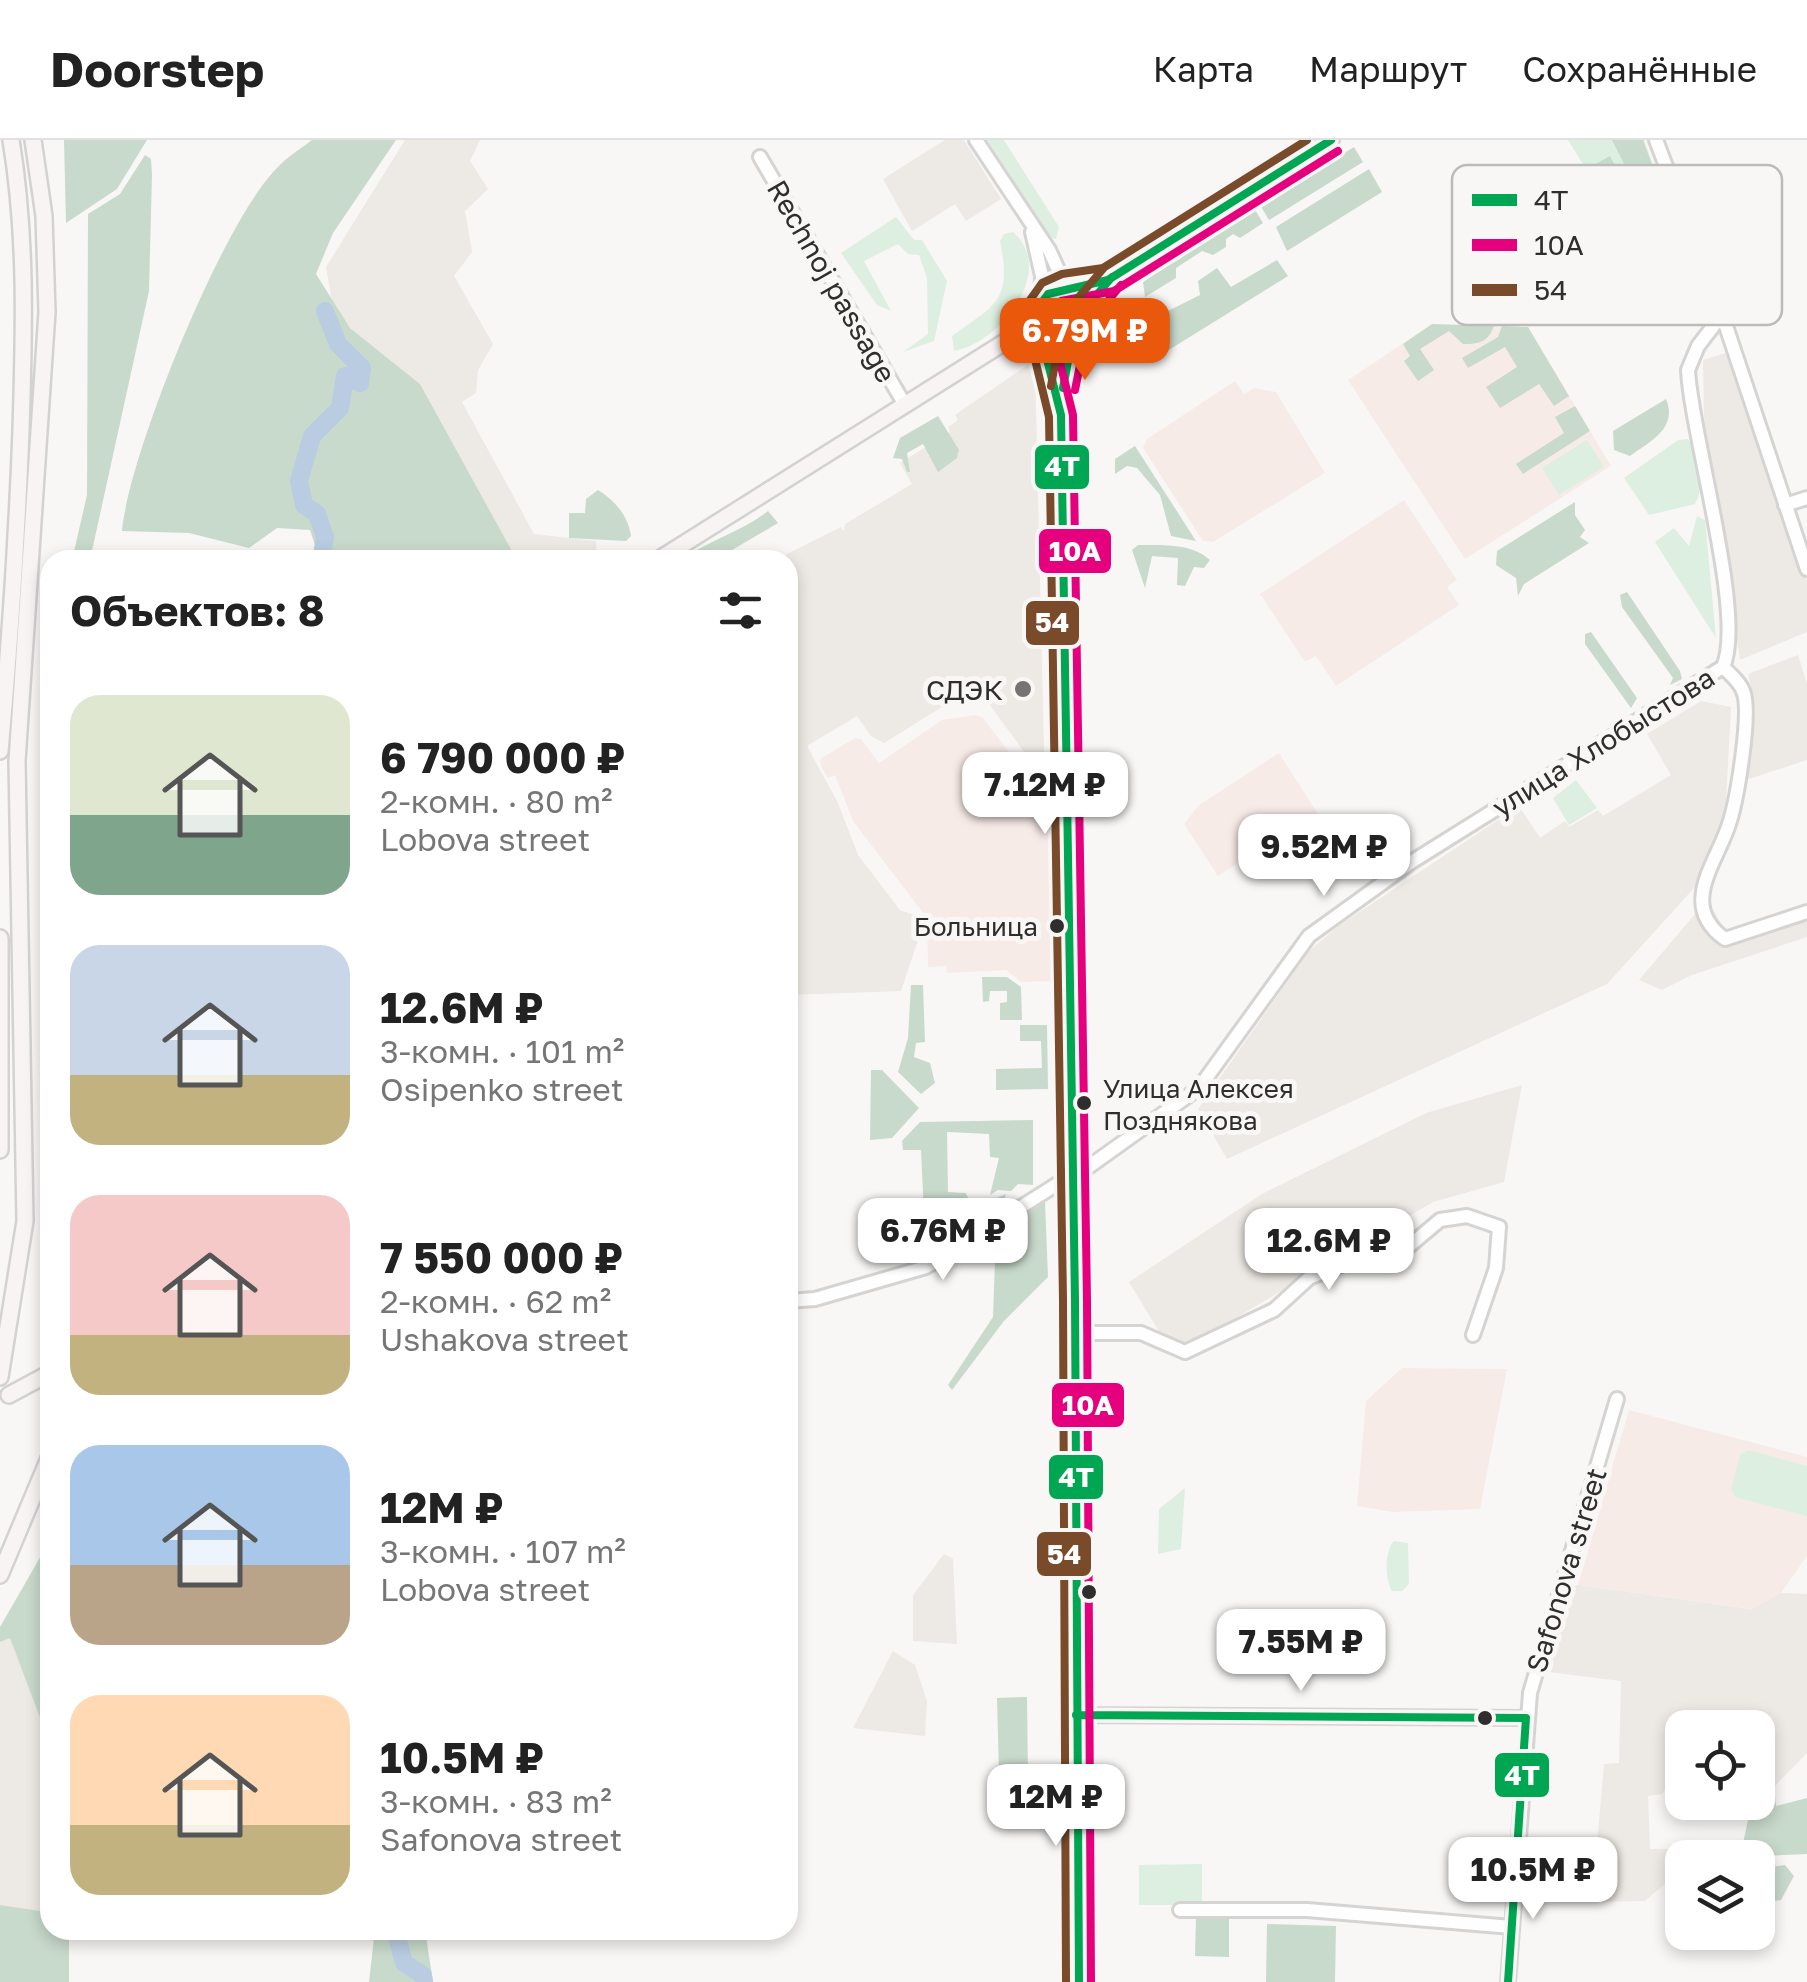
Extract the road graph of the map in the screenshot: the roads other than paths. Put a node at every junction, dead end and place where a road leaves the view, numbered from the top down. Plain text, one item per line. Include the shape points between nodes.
1 (11, 140) edge
2 (33, 140) edge
3 (976, 140) edge
4 (1331, 140) edge
5 (1656, 140) edge
6 (760, 157) dead end
7 (1665, 165) edge
8 (1030, 224) junction
9 (1108, 280) junction
10 (1068, 286) junction
11 (1038, 306) junction
12 (1078, 315) junction
13 (1714, 325) edge
14 (1724, 325) edge
15 (1046, 333) junction
16 (1008, 340) junction
17 (904, 405) junction
18 (1060, 416) junction
19 (1807, 498) edge
20 (1785, 505) junction
21 (674, 550) edge
22 (1807, 568) edge
23 (1724, 667) junction
24 (0, 751) edge
25 (1807, 912) edge
26 (0, 938) edge
27 (0, 1150) edge
28 (1073, 1178) junction
29 (798, 1300) edge
30 (1075, 1333) junction
31 (1473, 1335) dead end
32 (0, 1377) edge
33 (40, 1378) edge
34 (9, 1395) dead end
35 (1617, 1400) dead end
36 (40, 1480) edge
37 (0, 1575) edge
38 (1076, 1714) junction
39 (1526, 1718) junction
40 (1180, 1910) dead end
41 (1512, 1927) junction
42 (1079, 1982) edge
43 (1508, 1982) edge

1 - 24 main road via 25,311
2 - 32 main road via 47,312 17,761 25,1220
3 - 8 street
4 - 9 main road
5 - 7 street
6 - 17 street, Rechnoj passage
8 - 10 street
8 - 11 street via 1042,276
9 - 10 main road
9 - 12 main road
10 - 11 main road via 1051,289
10 - 12 main road via 1080,298
11 - 15 main road
11 - 16 main road
12 - 15 main road via 1062,332
12 - 18 street
13 - 23 street, улица Хлобыстова via 1688,370 1720,568 1729,646
14 - 20 street
15 - 16 main road
15 - 18 street
16 - 17 main road
17 - 21 main road
18 - 28 street
19 - 20 street
20 - 22 street
23 - 25 street via 1742,688 1745,708 1730,821 1700,889 1703,910 1725,939
23 - 28 street, улица Хлобыстова via 1413,861 1309,936 1200,1088
26 - 27 main road
28 - 29 street, улица Хлобыстова via 926,1267
28 - 30 street
30 - 31 street via 1140,1333 1185,1352 1274,1310 1308,1278 1372,1252 1408,1246 1440,1220 1467,1216 1499,1227 1496,1268
30 - 38 street
33 - 34 main road
35 - 39 street, Safonova street
36 - 37 main road
38 - 39 street
38 - 42 street
39 - 41 street, Safonova street
40 - 41 street via 1307,1910
41 - 43 street, Safonova street

